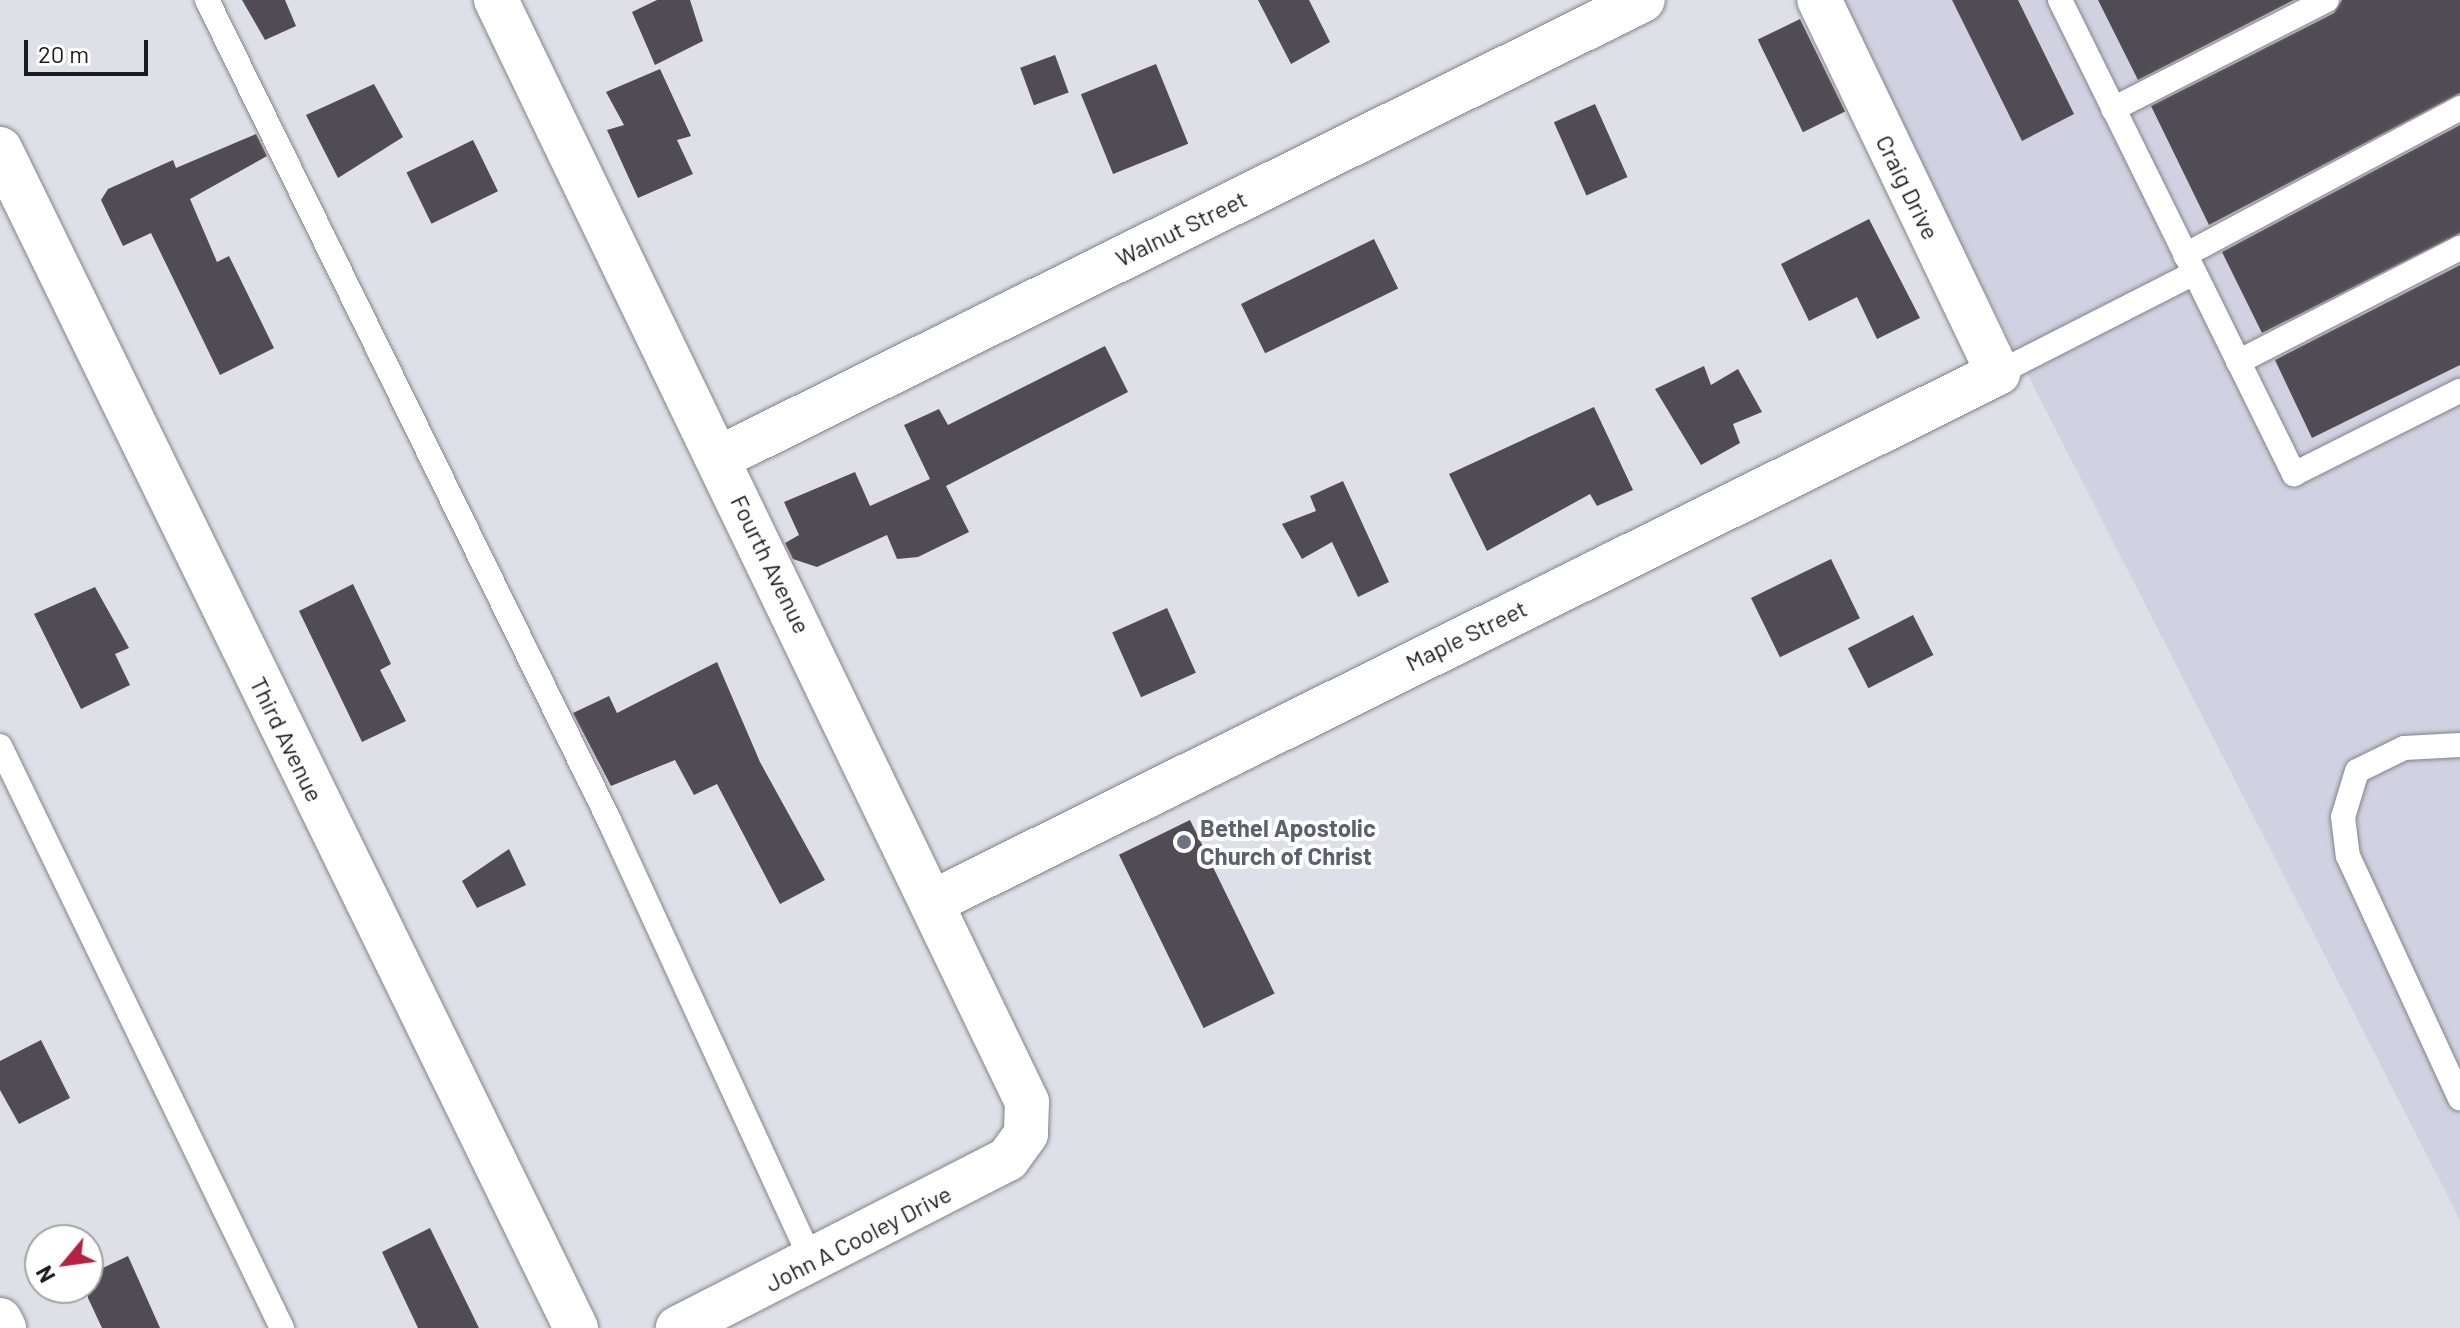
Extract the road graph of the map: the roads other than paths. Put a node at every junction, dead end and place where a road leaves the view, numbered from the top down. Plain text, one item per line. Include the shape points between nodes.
1 (207, 0) edge
2 (1643, 0) edge
3 (1819, 0) edge
4 (2060, 0) edge
5 (2327, 0) edge
6 (511, 5) edge
7 (2460, 108) edge
8 (2113, 109) junction
9 (0, 149) edge
10 (2460, 248) edge
11 (2189, 264) junction
12 (2238, 362) junction
13 (1998, 373) junction
14 (2460, 391) edge
15 (719, 458) junction
16 (2460, 745) edge
17 (0, 746) edge
18 (935, 901) junction
19 (2460, 1098) edge
20 (1026, 1134) joint
21 (812, 1261) junction
22 (0, 1320) edge
23 (4, 1328) edge
24 (282, 1328) edge
25 (576, 1328) edge
26 (678, 1328) edge

1 - 21 lane via 609,820
2 - 15 street, Walnut Street
3 - 13 street, Craig Drive
4 - 8 lane
5 - 8 lane
6 - 15 street, Fourth Avenue
7 - 11 lane
8 - 11 lane
9 - 25 street, Third Avenue
10 - 12 lane
11 - 12 lane
11 - 13 lane
12 - 14 lane via 2294,474
13 - 18 street, Maple Street
15 - 18 street, Fourth Avenue
16 - 19 lane via 2404,748 2357,771 2343,817 2348,856
17 - 24 lane
18 - 20 street, Fourth Avenue via 1023,1082
20 - 21 street, John A Cooley Drive via 1008,1159
21 - 26 street, John A Cooley Drive
22 - 23 street

